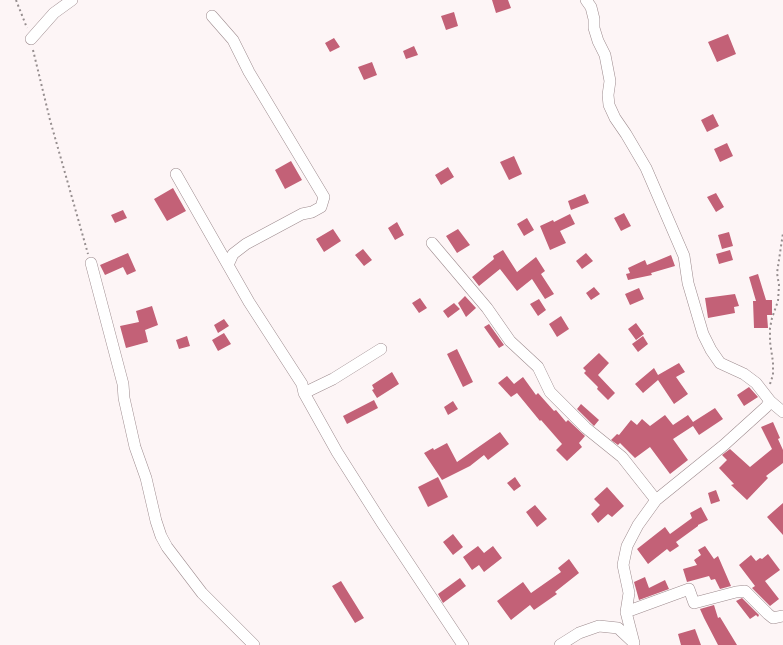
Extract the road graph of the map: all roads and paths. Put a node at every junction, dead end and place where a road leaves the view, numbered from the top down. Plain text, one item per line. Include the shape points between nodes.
1 (16, 0) edge
2 (72, 0) edge
3 (586, 0) edge
4 (212, 16) dead end
5 (31, 39) junction
6 (176, 174) dead end
7 (783, 233) edge
8 (432, 243) dead end
9 (91, 263) joint
10 (228, 265) junction
11 (381, 349) dead end
12 (304, 393) junction
13 (770, 401) junction
14 (783, 412) edge
15 (656, 500) junction
16 (626, 612) junction
17 (783, 616) edge
18 (635, 644) edge
19 (254, 645) edge
20 (463, 645) edge
21 (560, 645) edge

1 - 5 path
2 - 5 street via 54,13
3 - 13 street via 591,7 594,28 605,55 610,81 610,105 615,118 646,168 684,256 688,283 703,334 720,363 744,374 756,383
4 - 10 street via 233,40 324,197 321,207 302,214 242,247 233,254
5 - 9 path via 50,120
6 - 10 street
7 - 13 path via 777,273 778,302 770,328 773,375
8 - 15 street via 488,308 510,341 538,367 550,392 586,428 622,457
9 - 19 street via 124,384 124,398 135,447 161,536 202,593
10 - 12 street via 248,302 302,384
11 - 12 street
12 - 20 street via 337,452
13 - 14 street
13 - 15 street via 724,445
15 - 16 street via 627,546 623,565 629,593
16 - 17 street via 689,589 694,603 744,591 773,618
16 - 18 street
18 - 21 street via 618,628 599,626 578,633

